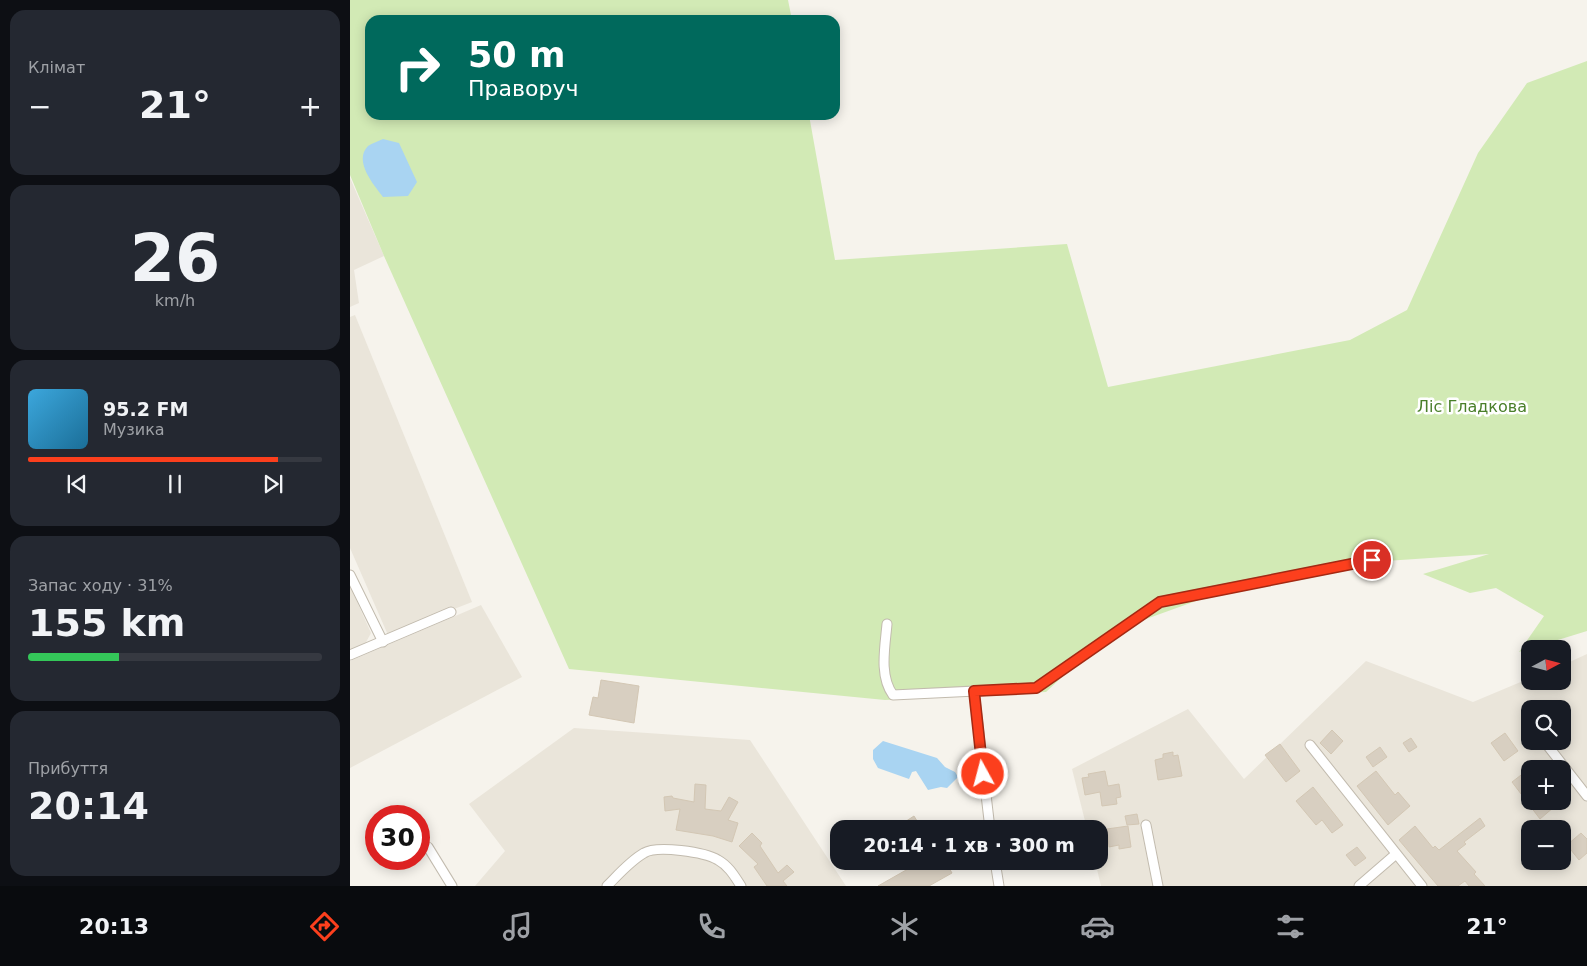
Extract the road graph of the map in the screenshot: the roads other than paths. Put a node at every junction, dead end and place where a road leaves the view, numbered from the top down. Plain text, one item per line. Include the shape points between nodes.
1 (1372, 560) dead end
2 (350, 575) edge
3 (451, 612) dead end
4 (887, 624) dead end
5 (383, 642) junction
6 (350, 655) edge
7 (974, 691) junction
8 (1310, 745) dead end
9 (1551, 750) edge
10 (1587, 796) edge
11 (989, 820) edge
12 (1146, 825) dead end
13 (430, 850) edge
14 (1396, 854) junction
15 (996, 870) edge
16 (452, 886) edge
17 (606, 886) edge
18 (741, 886) edge
19 (999, 886) edge
20 (1158, 886) edge
21 (1359, 886) edge
22 (1422, 886) edge

1 - 7 street via 1160,602 1036,688
2 - 5 street
3 - 5 street
4 - 7 street via 884,664 887,686 893,695
5 - 6 street
7 - 11 street
8 - 14 street
9 - 10 street
12 - 20 street
13 - 16 street
14 - 21 street
14 - 22 street
15 - 19 street
17 - 18 street via 643,853 660,848 718,860

